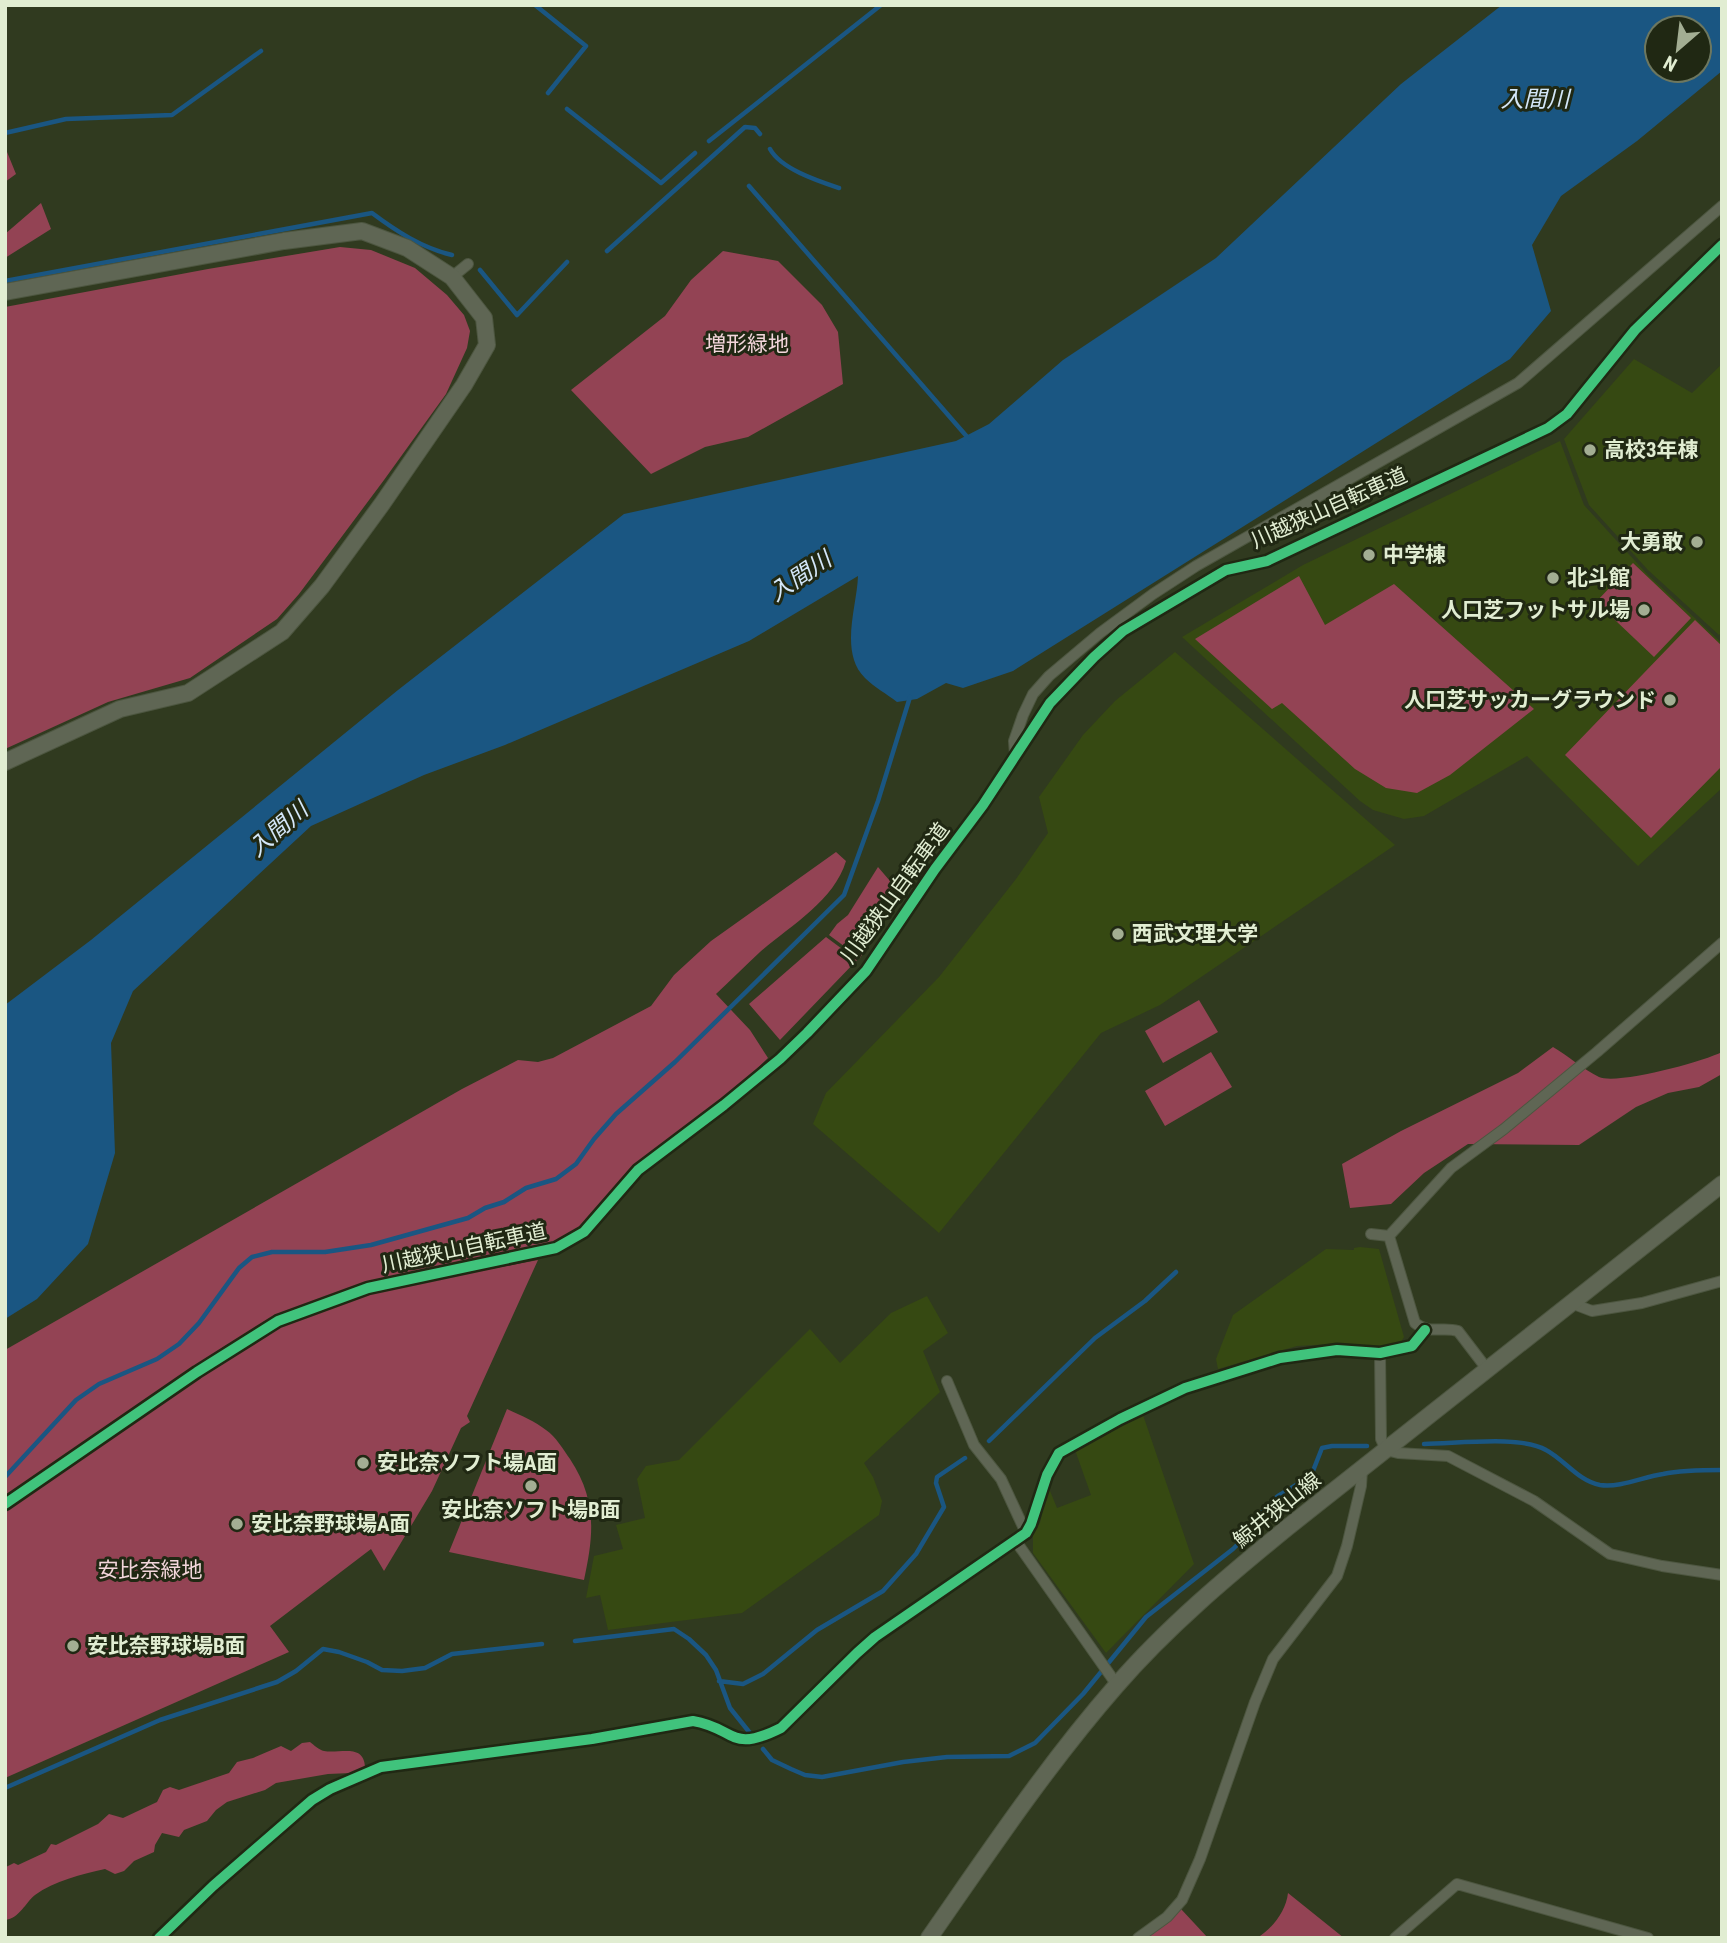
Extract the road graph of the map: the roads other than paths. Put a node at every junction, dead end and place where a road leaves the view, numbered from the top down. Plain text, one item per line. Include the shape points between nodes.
1 (1722, 206) edge
2 (468, 264) dead end
3 (452, 277) junction
4 (5, 292) edge
5 (1015, 754) dead end
6 (5, 762) edge
7 (1722, 943) edge
8 (1722, 1184) edge
9 (1371, 1234) dead end
10 (1389, 1237) junction
11 (1722, 1281) edge
12 (1571, 1303) junction
13 (1425, 1330) junction
14 (1380, 1353) junction
15 (1487, 1370) junction
16 (947, 1381) dead end
17 (1386, 1450) junction
18 (1362, 1469) junction
19 (1026, 1533) junction
20 (1015, 1540) junction
21 (1722, 1575) edge
22 (1114, 1681) junction
23 (159, 1938) edge
24 (929, 1938) edge
25 (1138, 1938) edge
26 (1395, 1938) edge
27 (1648, 1938) edge

1 - 5 street via 1518,383 1196,566 1100,633 1033,694 1014,741
2 - 3 street
3 - 4 street via 407,248 362,231
3 - 6 street via 485,318 487,345 382,504 282,632 188,693 120,709
7 - 10 street via 1597,1052 1451,1168
8 - 12 street, 鯨井狭山線
9 - 10 street
10 - 13 street via 1415,1323
11 - 12 street via 1592,1311
12 - 15 street, 鯨井狭山線
13 - 14 street via 1412,1346
13 - 15 street via 1458,1331
14 - 17 street via 1381,1438
14 - 19 street via 1337,1350 1280,1358 1185,1388 1120,1419 1059,1453
15 - 17 street, 鯨井狭山線
16 - 19 street via 974,1445 1001,1479
17 - 18 street, 鯨井狭山線
17 - 21 street via 1448,1456 1534,1502 1610,1554
18 - 22 street, 鯨井狭山線 via 1240,1566
18 - 25 street via 1362,1486 1337,1576 1273,1659 1182,1900
19 - 20 street
20 - 22 street
20 - 23 street via 875,1637 770,1734 743,1741 693,1721 381,1767 312,1800
22 - 24 street, 鯨井狭山線
26 - 27 street via 1457,1884

